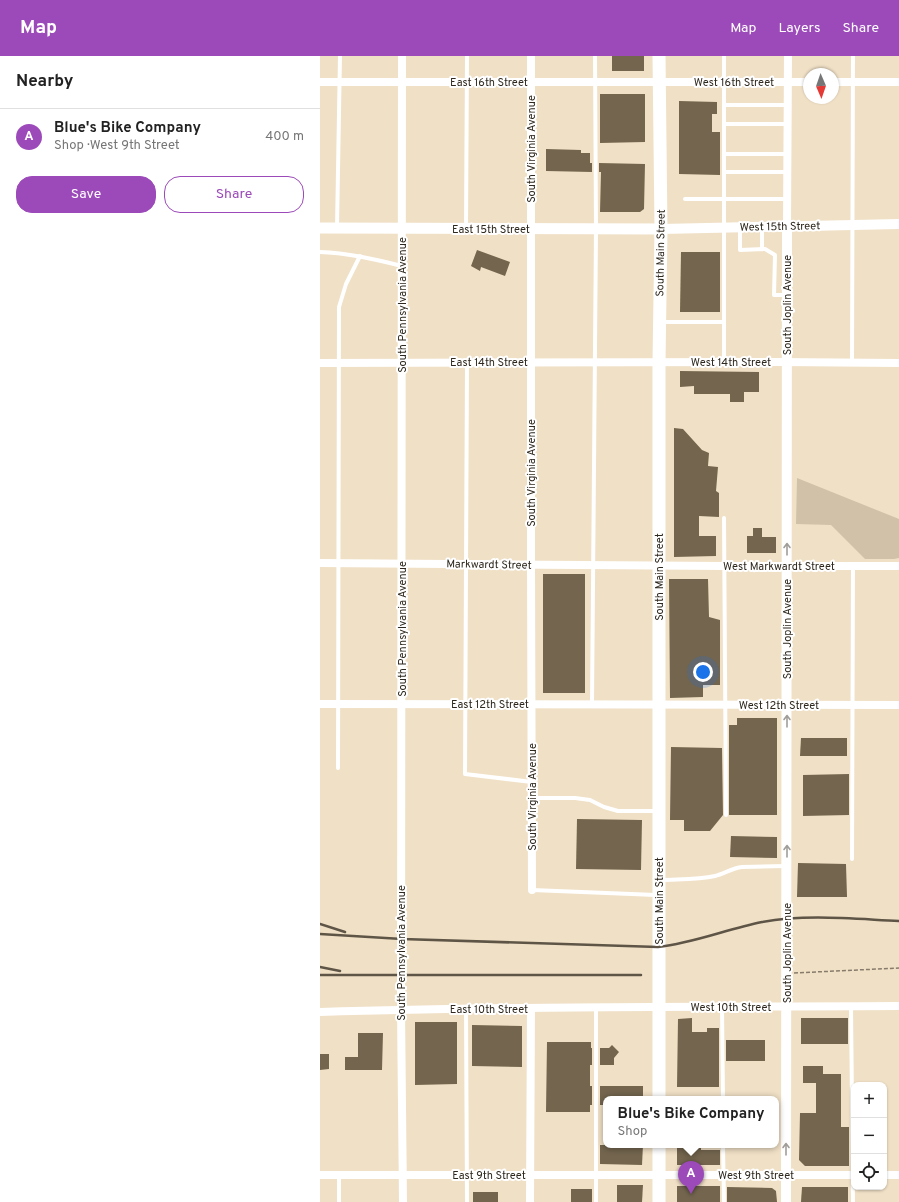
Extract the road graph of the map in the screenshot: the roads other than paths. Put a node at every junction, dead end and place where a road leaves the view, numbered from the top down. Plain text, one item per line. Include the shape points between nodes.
1 (340, 56) edge
2 (402, 56) edge
3 (467, 56) edge
4 (531, 56) edge
5 (595, 56) edge
6 (659, 56) edge
7 (724, 56) edge
8 (788, 56) edge
9 (853, 56) edge
10 (320, 82) edge
11 (341, 82) junction
12 (403, 82) junction
13 (467, 82) junction
14 (531, 82) junction
15 (595, 82) junction
16 (659, 82) junction
17 (724, 82) junction
18 (788, 82) junction
19 (803, 82) edge
20 (839, 82) edge
21 (853, 82) junction
22 (899, 82) edge
23 (724, 105) junction
24 (788, 105) junction
25 (724, 124) junction
26 (788, 124) junction
27 (724, 154) junction
28 (788, 154) junction
29 (724, 172) junction
30 (788, 172) junction
31 (685, 199) dead end
32 (724, 199) junction
33 (787, 199) junction
34 (899, 224) edge
35 (852, 225) junction
36 (762, 226) junction
37 (787, 226) junction
38 (724, 227) junction
39 (740, 227) junction
40 (320, 228) edge
41 (337, 228) junction
42 (402, 228) junction
43 (466, 228) junction
44 (531, 229) junction
45 (596, 229) junction
46 (661, 229) junction
47 (762, 249) junction
48 (320, 252) edge
49 (775, 255) junction
50 (787, 255) junction
51 (360, 256) junction
52 (402, 266) junction
53 (787, 295) junction
54 (660, 322) junction
55 (724, 322) junction
56 (467, 362) junction
57 (531, 362) junction
58 (595, 362) junction
59 (659, 362) junction
60 (724, 362) junction
61 (787, 362) junction
62 (852, 362) junction
63 (320, 363) edge
64 (339, 363) junction
65 (402, 363) junction
66 (899, 363) edge
67 (724, 518) dead end
68 (320, 563) edge
69 (338, 563) junction
70 (402, 564) junction
71 (466, 564) junction
72 (530, 565) junction
73 (593, 565) junction
74 (659, 566) junction
75 (724, 566) junction
76 (787, 566) junction
77 (853, 566) junction
78 (899, 566) edge
79 (320, 704) edge
80 (338, 704) junction
81 (403, 704) junction
82 (465, 704) junction
83 (532, 704) junction
84 (592, 704) junction
85 (660, 705) junction
86 (726, 705) junction
87 (787, 705) junction
88 (852, 705) junction
89 (899, 705) edge
90 (338, 768) dead end
91 (532, 782) junction
92 (532, 798) junction
93 (659, 811) junction
94 (726, 815) dead end
95 (852, 859) dead end
96 (787, 866) junction
97 (659, 880) junction
98 (532, 890) joint
99 (659, 896) junction
100 (899, 1006) edge
101 (722, 1007) junction
102 (786, 1007) junction
103 (851, 1007) junction
104 (531, 1008) junction
105 (596, 1008) junction
106 (659, 1008) junction
107 (466, 1009) junction
108 (401, 1010) junction
109 (320, 1012) edge
110 (659, 1096) edge
111 (723, 1096) edge
112 (659, 1148) edge
113 (723, 1148) edge
114 (854, 1154) edge
115 (467, 1174) junction
116 (530, 1174) junction
117 (595, 1174) junction
118 (659, 1174) junction
119 (723, 1174) junction
120 (320, 1175) edge
121 (339, 1175) junction
122 (402, 1175) junction
123 (786, 1175) junction
124 (851, 1175) edge
125 (887, 1175) edge
126 (899, 1175) edge
127 (854, 1190) edge
128 (339, 1202) edge
129 (403, 1202) edge
130 (467, 1202) edge
131 (530, 1202) edge
132 (596, 1202) edge
133 (659, 1202) edge
134 (724, 1202) edge
135 (786, 1202) edge
136 (854, 1202) edge

1 - 11 lane
2 - 12 street, South Pennsylvania Avenue
3 - 13 lane
4 - 14 street, South Virginia Avenue
5 - 15 lane
6 - 16 main road, South Main Street
7 - 17 lane
8 - 18 street, South Joplin Avenue
9 - 21 lane
10 - 11 street, East 16th Street
11 - 12 street, East 16th Street
11 - 41 lane
12 - 13 street, East 16th Street
12 - 42 street, South Pennsylvania Avenue
13 - 14 street, East 16th Street
13 - 43 lane
14 - 15 street, East 16th Street
14 - 44 street, South Virginia Avenue
15 - 16 street, East 16th Street
15 - 45 lane
16 - 17 street, West 16th Street
16 - 46 main road, South Main Street
17 - 18 street, West 16th Street
17 - 23 lane
18 - 19 street, West 16th Street
18 - 24 street, South Joplin Avenue
20 - 21 street
21 - 22 street
21 - 35 lane
23 - 24 lane
23 - 25 lane
24 - 26 street, South Joplin Avenue
25 - 26 lane
25 - 27 lane
26 - 28 street, South Joplin Avenue
27 - 28 lane
27 - 29 lane
28 - 30 street, South Joplin Avenue
29 - 30 lane
29 - 32 lane
30 - 33 street, South Joplin Avenue
31 - 32 lane
32 - 33 lane
32 - 38 lane
33 - 37 street, South Joplin Avenue
34 - 35 street, West 15th Street
35 - 37 street, West 15th Street
35 - 62 lane
36 - 37 street, West 15th Street
36 - 39 street, West 15th Street
36 - 47 lane
37 - 50 street, South Joplin Avenue
38 - 39 street, West 15th Street
38 - 46 street, West 15th Street
38 - 55 lane
39 - 47 lane via 740,250
40 - 41 main road, East 15th Street
41 - 42 main road, East 15th Street
42 - 43 main road, East 15th Street
42 - 52 street, South Pennsylvania Avenue
43 - 44 main road, East 15th Street
44 - 45 main road, East 15th Street
44 - 57 street, South Virginia Avenue
45 - 46 main road, East 15th Street
45 - 58 lane
46 - 54 main road, South Main Street
47 - 49 lane
48 - 51 lane
49 - 50 lane
49 - 53 lane via 774,295
50 - 53 street, South Joplin Avenue
51 - 52 lane
51 - 64 lane via 346,284 339,307
52 - 65 street, South Pennsylvania Avenue
53 - 61 street, South Joplin Avenue
54 - 55 lane
54 - 59 main road, South Main Street
55 - 60 lane
56 - 57 street, East 14th Street
56 - 65 street, East 14th Street
56 - 71 lane
57 - 58 street, East 14th Street
57 - 72 street, South Virginia Avenue
58 - 59 street, East 14th Street
58 - 73 lane
59 - 60 street, West 14th Street
59 - 74 main road, South Main Street
60 - 61 street, West 14th Street
61 - 62 street, West 14th Street
76 -> 61 street, South Joplin Avenue
62 - 66 street, West 14th Street
63 - 64 street, East 14th Street
64 - 65 street, East 14th Street
64 - 69 lane
65 - 70 street, South Pennsylvania Avenue
67 - 75 lane
68 - 69 street, Markwardt Street
69 - 70 street, Markwardt Street
69 - 80 lane
70 - 71 street, Markwardt Street
70 - 81 street, South Pennsylvania Avenue
71 - 72 street, Markwardt Street
71 - 82 lane
72 - 73 street, Markwardt Street
72 - 83 street, South Virginia Avenue
73 - 74 street, Markwardt Street
73 - 84 lane
74 - 75 street, West Markwardt Street
74 - 85 main road, South Main Street
75 - 76 street, West Markwardt Street
75 - 86 lane
76 - 77 street, West Markwardt Street
76 - 87 street, South Joplin Avenue
77 - 78 street, West Markwardt Street
77 - 88 lane
79 - 80 street, East 12th Street
80 - 81 street, East 12th Street
80 - 90 lane
81 - 82 street, East 12th Street
81 - 108 street, South Pennsylvania Avenue
82 - 83 street, East 12th Street
82 - 91 lane via 465,774
83 - 84 street, East 12th Street
83 - 91 street, South Virginia Avenue
84 - 85 street, East 12th Street
85 - 86 street, West 12th Street
85 - 93 main road, South Main Street
86 - 87 street, West 12th Street
86 - 94 lane
87 - 88 street, West 12th Street
96 -> 87 street, South Joplin Avenue
88 - 89 street, West 12th Street
88 - 95 lane
91 - 92 street, South Virginia Avenue
92 - 93 lane via 575,798 590,800 618,811
92 - 98 street, South Virginia Avenue
93 - 97 main road, South Main Street
96 - 97 lane via 742,867 706,878
96 - 102 street, South Joplin Avenue
97 - 99 main road, South Main Street
98 - 99 lane
99 - 106 main road, South Main Street
100 - 103 street, West 10th Street
101 - 102 street, West 10th Street
101 - 106 street, West 10th Street
101 - 111 lane
102 - 103 street, West 10th Street
123 -> 102 street, South Joplin Avenue
103 - 114 lane
104 - 105 street, East 10th Street
104 - 107 street, East 10th Street
104 - 116 street
105 - 106 street, East 10th Street
105 - 117 lane
106 - 110 main road, South Main Street
107 - 108 street, East 10th Street
107 - 115 lane
108 - 109 street, East 10th Street
108 - 122 street, South Pennsylvania Avenue
112 - 118 main road
113 - 119 lane
115 - 116 street, East 9th Street
115 - 122 street, East 9th Street
115 - 130 lane
116 - 117 street, East 9th Street
116 - 131 street
117 - 118 street, East 9th Street
117 - 132 lane
118 - 119 street, West 9th Street
118 - 133 main road
119 - 123 street, West 9th Street
119 - 134 lane
120 - 121 street, East 9th Street
121 - 122 street, East 9th Street
121 - 128 lane
122 - 129 street, South Pennsylvania Avenue
123 - 124 street, West 9th Street
123 - 135 street, South Joplin Avenue
125 - 126 street
127 - 136 lane

